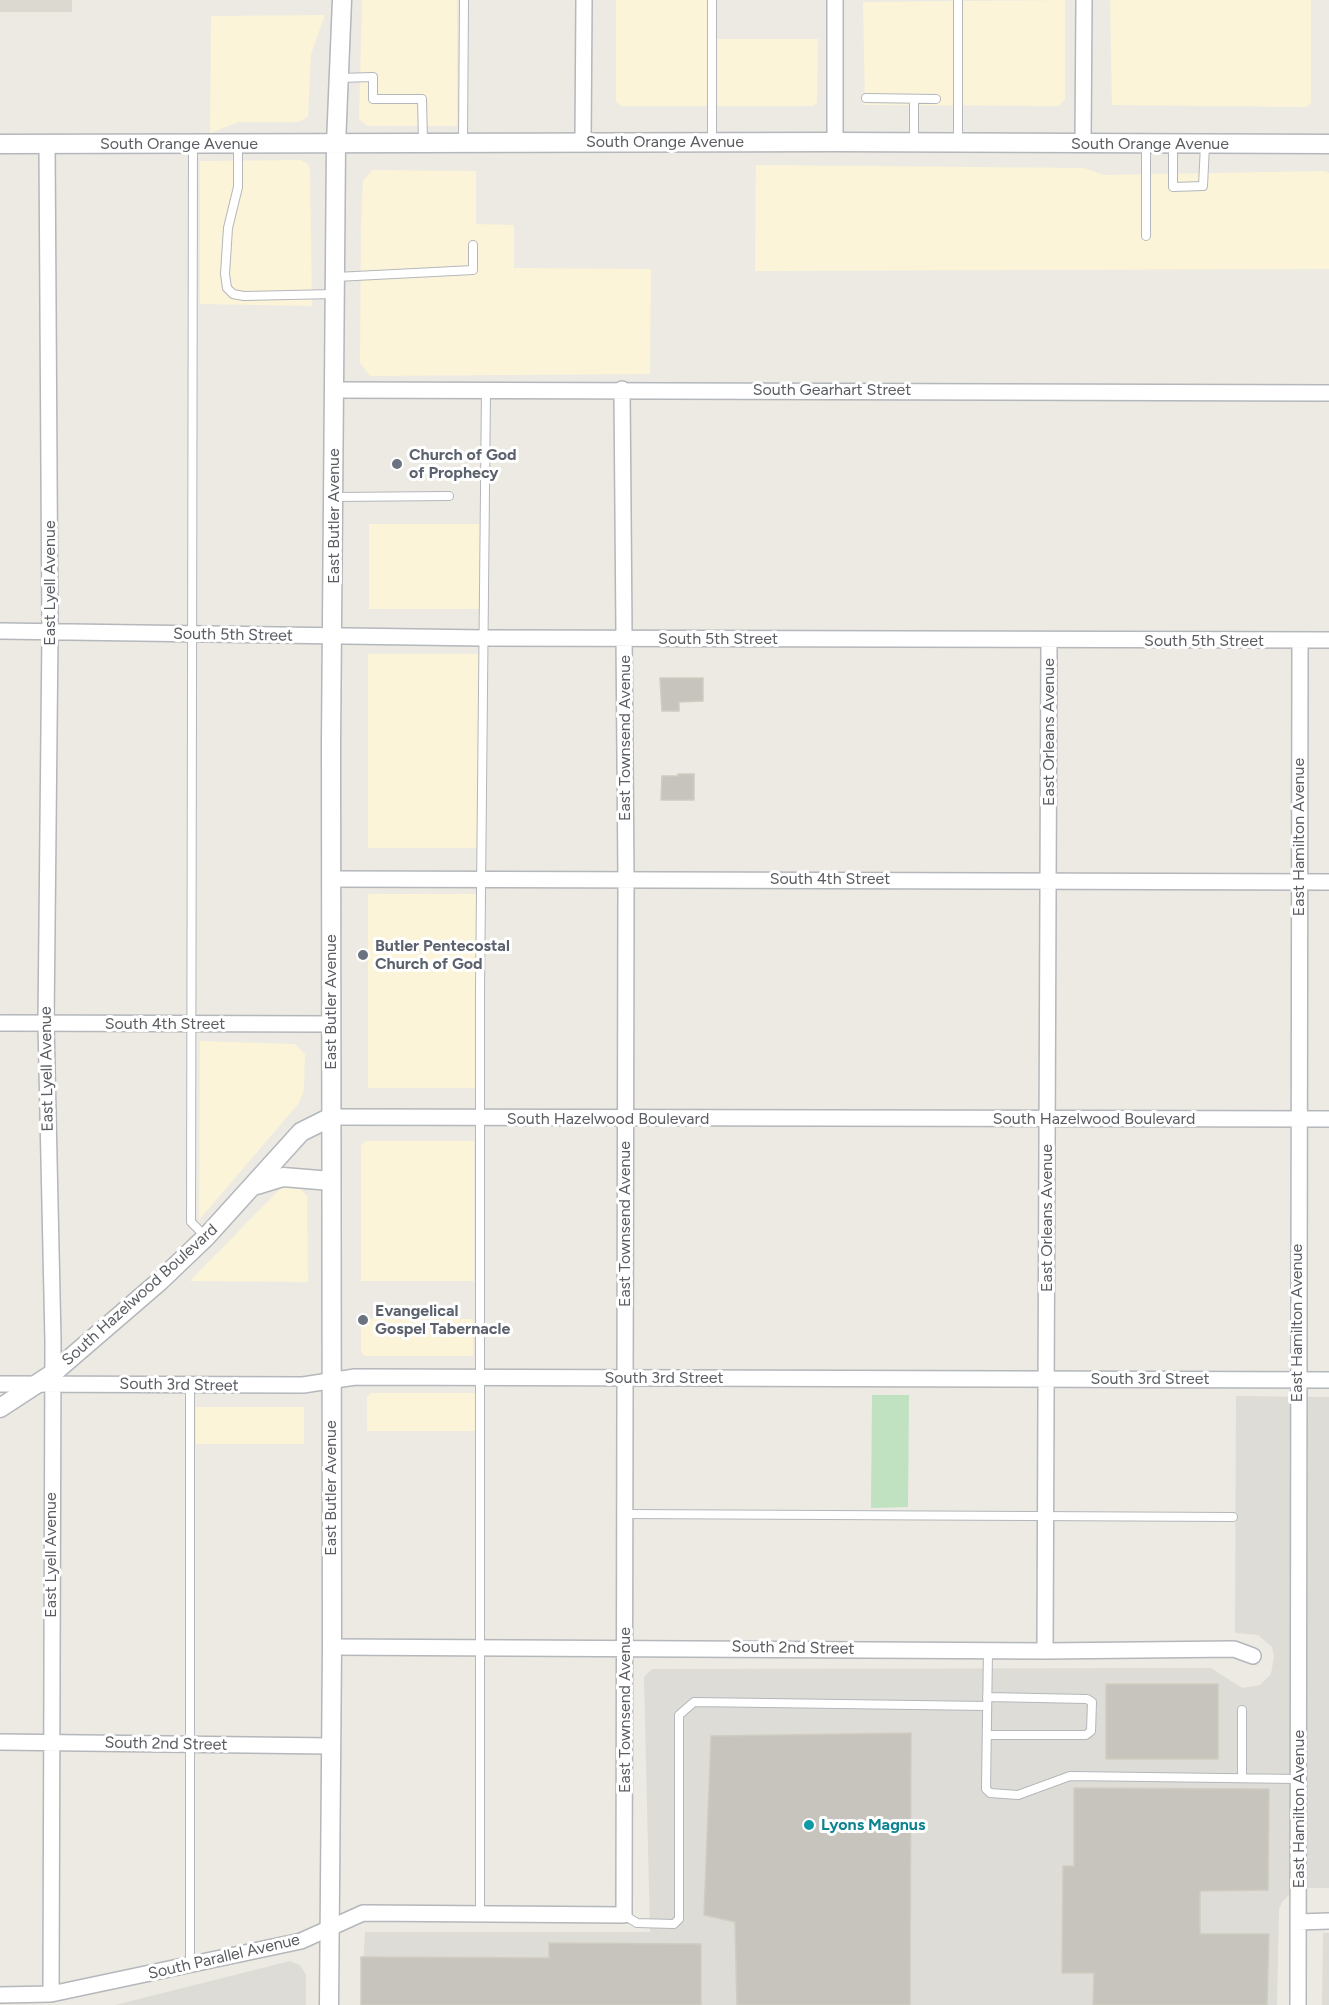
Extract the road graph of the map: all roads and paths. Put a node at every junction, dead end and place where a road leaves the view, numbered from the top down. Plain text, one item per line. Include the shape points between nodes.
1 (342, 0) edge
2 (464, 0) edge
3 (584, 0) edge
4 (712, 0) edge
5 (835, 0) edge
6 (958, 0) edge
7 (1084, 0) edge
8 (338, 78) junction
9 (866, 98) dead end
10 (936, 99) dead end
11 (914, 100) junction
12 (712, 142) junction
13 (835, 142) junction
14 (914, 142) junction
15 (958, 142) junction
16 (423, 143) junction
17 (463, 143) junction
18 (583, 143) junction
19 (0, 144) edge
20 (47, 144) junction
21 (193, 144) junction
22 (238, 144) junction
23 (336, 144) junction
24 (1083, 144) junction
25 (1329, 144) edge
26 (1146, 145) junction
27 (1173, 145) junction
28 (1205, 145) junction
29 (1146, 236) dead end
30 (473, 245) dead end
31 (335, 285) junction
32 (486, 389) junction
33 (622, 389) junction
34 (334, 390) junction
35 (1329, 393) edge
36 (449, 496) dead end
37 (334, 497) junction
38 (0, 631) edge
39 (50, 632) junction
40 (191, 633) junction
41 (333, 637) junction
42 (484, 638) junction
43 (625, 638) junction
44 (1300, 640) junction
45 (1329, 640) edge
46 (1049, 642) junction
47 (483, 878) junction
48 (331, 879) junction
49 (626, 879) junction
50 (1049, 880) junction
51 (1298, 882) junction
52 (1329, 882) edge
53 (0, 1023) edge
54 (46, 1023) junction
55 (193, 1024) junction
56 (331, 1024) junction
57 (331, 1117) junction
58 (482, 1118) junction
59 (625, 1119) junction
60 (1048, 1119) junction
61 (1298, 1119) junction
62 (1329, 1119) edge
63 (331, 1181) junction
64 (255, 1186) junction
65 (206, 1238) junction
66 (482, 1378) junction
67 (624, 1378) junction
68 (1047, 1379) junction
69 (1297, 1380) junction
70 (1329, 1380) edge
71 (48, 1381) junction
72 (331, 1381) junction
73 (0, 1384) edge
74 (190, 1386) junction
75 (0, 1408) edge
76 (624, 1514) junction
77 (1047, 1516) junction
78 (1233, 1517) dead end
79 (332, 1647) junction
80 (482, 1647) junction
81 (624, 1647) junction
82 (988, 1650) junction
83 (1045, 1651) junction
84 (1253, 1656) dead end
85 (987, 1702) junction
86 (1242, 1710) dead end
87 (987, 1735) junction
88 (0, 1742) edge
89 (51, 1742) junction
90 (188, 1744) junction
91 (331, 1746) junction
92 (1242, 1777) junction
93 (1299, 1779) junction
94 (480, 1914) junction
95 (624, 1914) junction
96 (1329, 1921) edge
97 (1298, 1922) junction
98 (328, 1928) junction
99 (190, 1966) junction
100 (51, 1994) junction
101 (0, 1995) edge
102 (329, 2005) edge
103 (1298, 2005) edge

1 - 8 street, East Butler Avenue
2 - 17 lane
3 - 18 street
4 - 12 lane
5 - 13 street
6 - 15 lane
7 - 24 street
8 - 16 lane via 373,77 373,99 422,99
8 - 23 street, East Butler Avenue
9 - 11 lane
10 - 11 lane
11 - 14 lane
12 - 13 street, South Orange Avenue
12 - 18 street, South Orange Avenue
13 - 14 street, South Orange Avenue
14 - 15 street, South Orange Avenue
15 - 24 street, South Orange Avenue
16 - 17 street, South Orange Avenue
16 - 23 street, South Orange Avenue
17 - 18 street, South Orange Avenue
19 - 20 street, South Orange Avenue
20 - 21 street, South Orange Avenue
20 - 39 street, East Lyell Avenue
21 - 22 street, South Orange Avenue
21 - 40 lane
22 - 23 street, South Orange Avenue
22 - 31 lane via 236,206 228,228 227,288 244,296
23 - 31 street, East Butler Avenue
24 - 26 street, South Orange Avenue
25 - 28 street, South Orange Avenue
26 - 27 street, South Orange Avenue
26 - 29 lane
27 - 28 street, South Orange Avenue
27 - 28 lane via 1173,187 1203,186
30 - 31 lane via 473,270
31 - 34 street, East Butler Avenue
32 - 33 street, South Gearhart Street
32 - 34 street, South Gearhart Street
32 - 42 lane
33 - 35 street, South Gearhart Street
33 - 43 street, East Townsend Avenue
34 - 37 street, East Butler Avenue
36 - 37 lane
37 - 41 street, East Butler Avenue
38 - 39 street, South 5th Street
39 - 40 street, South 5th Street
39 - 54 street, East Lyell Avenue
40 - 41 street, South 5th Street
40 - 55 lane
41 - 42 street, South 5th Street
41 - 48 street, East Butler Avenue
42 - 43 street, South 5th Street
42 - 47 lane
43 - 46 street, South 5th Street
43 - 49 street, East Townsend Avenue
44 - 45 street, South 5th Street
44 - 46 street, South 5th Street
44 - 51 street, East Hamilton Avenue
46 - 50 street, East Orleans Avenue
47 - 48 street, South 4th Street
47 - 49 street, South 4th Street
47 - 58 lane
48 - 56 street, East Butler Avenue
49 - 50 street, South 4th Street
49 - 59 street, East Townsend Avenue
50 - 51 street, South 4th Street
50 - 60 street, East Orleans Avenue
51 - 52 street, South 4th Street
51 - 61 street, East Hamilton Avenue
53 - 54 street, South 4th Street
54 - 55 street, South 4th Street
54 - 71 street, East Lyell Avenue
55 - 56 street, South 4th Street
55 - 65 lane via 191,1222
56 - 57 street, East Butler Avenue
57 - 58 street, South Hazelwood Boulevard
57 - 63 street, East Butler Avenue
57 - 64 street, South Hazelwood Boulevard via 301,1132
58 - 59 street, South Hazelwood Boulevard
58 - 66 lane
59 - 60 street, South Hazelwood Boulevard
59 - 67 street, East Townsend Avenue
60 - 61 street, South Hazelwood Boulevard
60 - 68 street, East Orleans Avenue
61 - 62 street, South Hazelwood Boulevard
61 - 69 street, East Hamilton Avenue
63 - 64 street via 283,1177
63 - 72 street, East Butler Avenue
64 - 65 street, South Hazelwood Boulevard
65 - 71 street, South Hazelwood Boulevard
66 - 67 street, South 3rd Street
66 - 72 street, South 3rd Street via 355,1377
66 - 80 lane
67 - 68 street, South 3rd Street
67 - 76 street, East Townsend Avenue
68 - 69 street, South 3rd Street
68 - 77 street, East Orleans Avenue
69 - 70 street, South 3rd Street
69 - 93 street, East Hamilton Avenue
71 - 73 street, South 3rd Street
71 - 74 street, South 3rd Street
71 - 75 street, South Hazelwood Boulevard
71 - 89 street, East Lyell Avenue
72 - 74 street, South 3rd Street via 303,1385
72 - 79 street, East Butler Avenue
74 - 90 lane
76 - 77 lane
76 - 81 street, East Townsend Avenue
77 - 78 lane
77 - 83 street, East Orleans Avenue
79 - 80 street, South 2nd Street
79 - 91 street, East Butler Avenue
80 - 81 street, South 2nd Street
80 - 94 lane
81 - 82 street, South 2nd Street
81 - 95 street, East Townsend Avenue
82 - 83 street, South 2nd Street
82 - 85 lane
83 - 84 street, South 2nd Street via 1234,1649
85 - 87 lane
85 - 87 lane via 1092,1702 1091,1731 1086,1735
85 - 95 lane via 694,1702 679,1715 679,1919 674,1924 637,1923
86 - 92 lane
87 - 92 lane via 986,1789 990,1793 1018,1795 1070,1776
88 - 89 street, South 2nd Street
89 - 90 street, South 2nd Street
89 - 100 street, East Lyell Avenue
90 - 91 street, South 2nd Street
90 - 99 lane
91 - 98 street, East Butler Avenue
92 - 93 lane
93 - 97 street, East Hamilton Avenue
94 - 95 street, South Parallel Avenue
94 - 98 street, South Parallel Avenue via 363,1913
96 - 97 street
97 - 103 street, East Hamilton Avenue
98 - 99 street, South Parallel Avenue via 301,1941
98 - 102 street, East Butler Avenue
99 - 100 street, South Parallel Avenue
100 - 101 street, South Parallel Avenue

